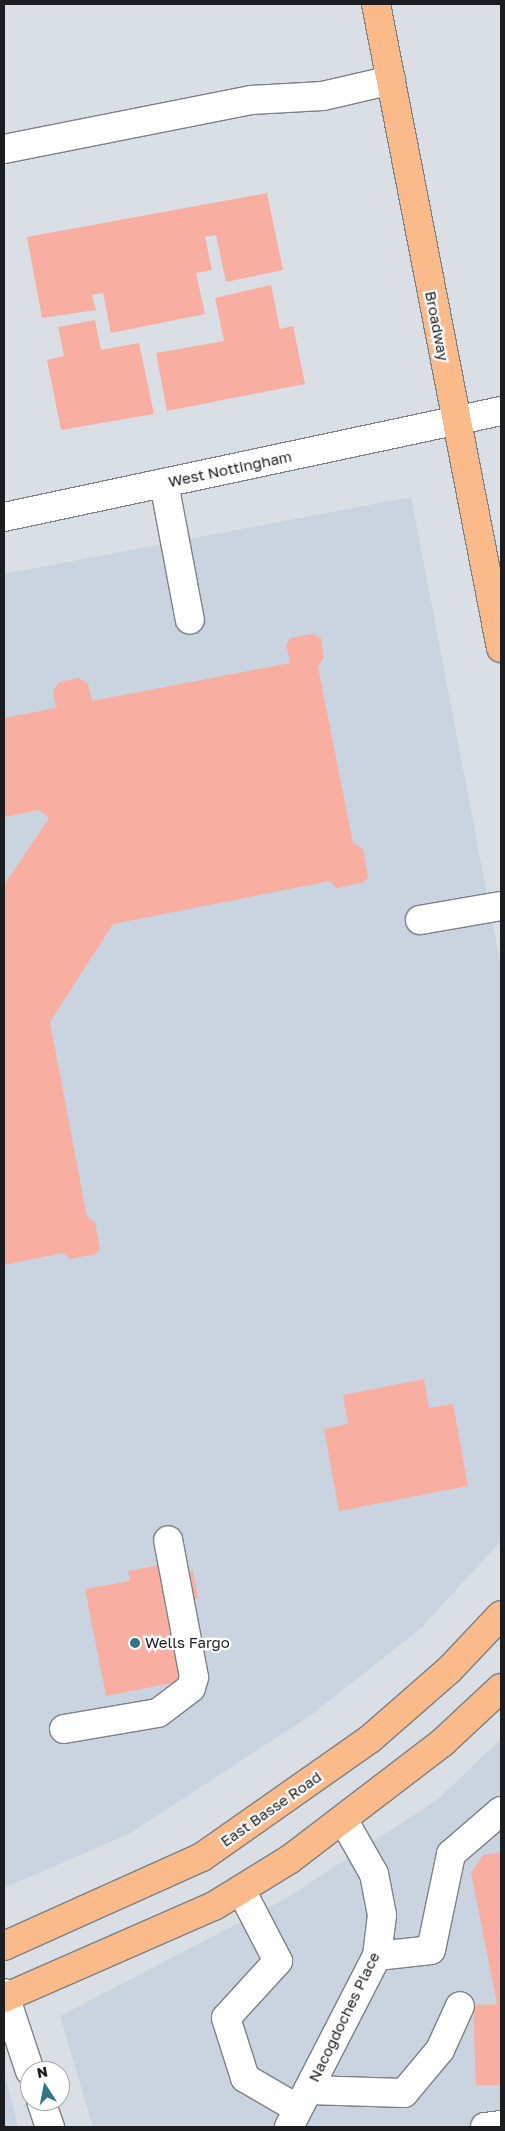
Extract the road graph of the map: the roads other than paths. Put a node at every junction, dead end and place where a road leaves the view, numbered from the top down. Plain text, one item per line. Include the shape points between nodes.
1 (376, 4) edge
2 (391, 80) junction
3 (4, 149) edge
4 (501, 411) edge
5 (455, 420) junction
6 (164, 483) junction
7 (4, 517) edge
8 (190, 620) dead end
9 (501, 648) edge
10 (501, 906) edge
11 (420, 920) dead end
12 (168, 1540) dead end
13 (501, 1615) edge
14 (496, 1701) edge
15 (64, 1729) dead end
16 (501, 1812) edge
17 (344, 1821) junction
18 (241, 1890) junction
19 (4, 1946) edge
20 (377, 1956) junction
21 (4, 1996) edge
22 (460, 2006) dead end
23 (27, 2061) edge
24 (299, 2109) edge
25 (44, 2111) edge
26 (501, 2126) edge
27 (50, 2127) edge
28 (485, 2127) edge

1 - 2 main road, Broadway
2 - 3 street via 324,96 251,100
2 - 5 main road, Broadway
4 - 5 street, West Nottingham
5 - 6 street, West Nottingham
5 - 9 main road, Broadway
6 - 7 street, West Nottingham
6 - 8 street
10 - 11 street
12 - 15 street via 194,1676 191,1688 158,1713
13 - 19 main road, East Basse Road via 450,1669 370,1739 202,1857
14 - 17 main road
16 - 20 street via 451,1854 431,1950
17 - 18 main road
17 - 20 street, Nacogdoches Place via 374,1874 382,1915
18 - 21 main road via 140,1941
18 - 24 street via 278,1961 226,2018 245,2078
20 - 24 street, Nacogdoches Place
21 - 23 street
22 - 24 street via 440,2050 404,2092
25 - 27 street
26 - 28 street

